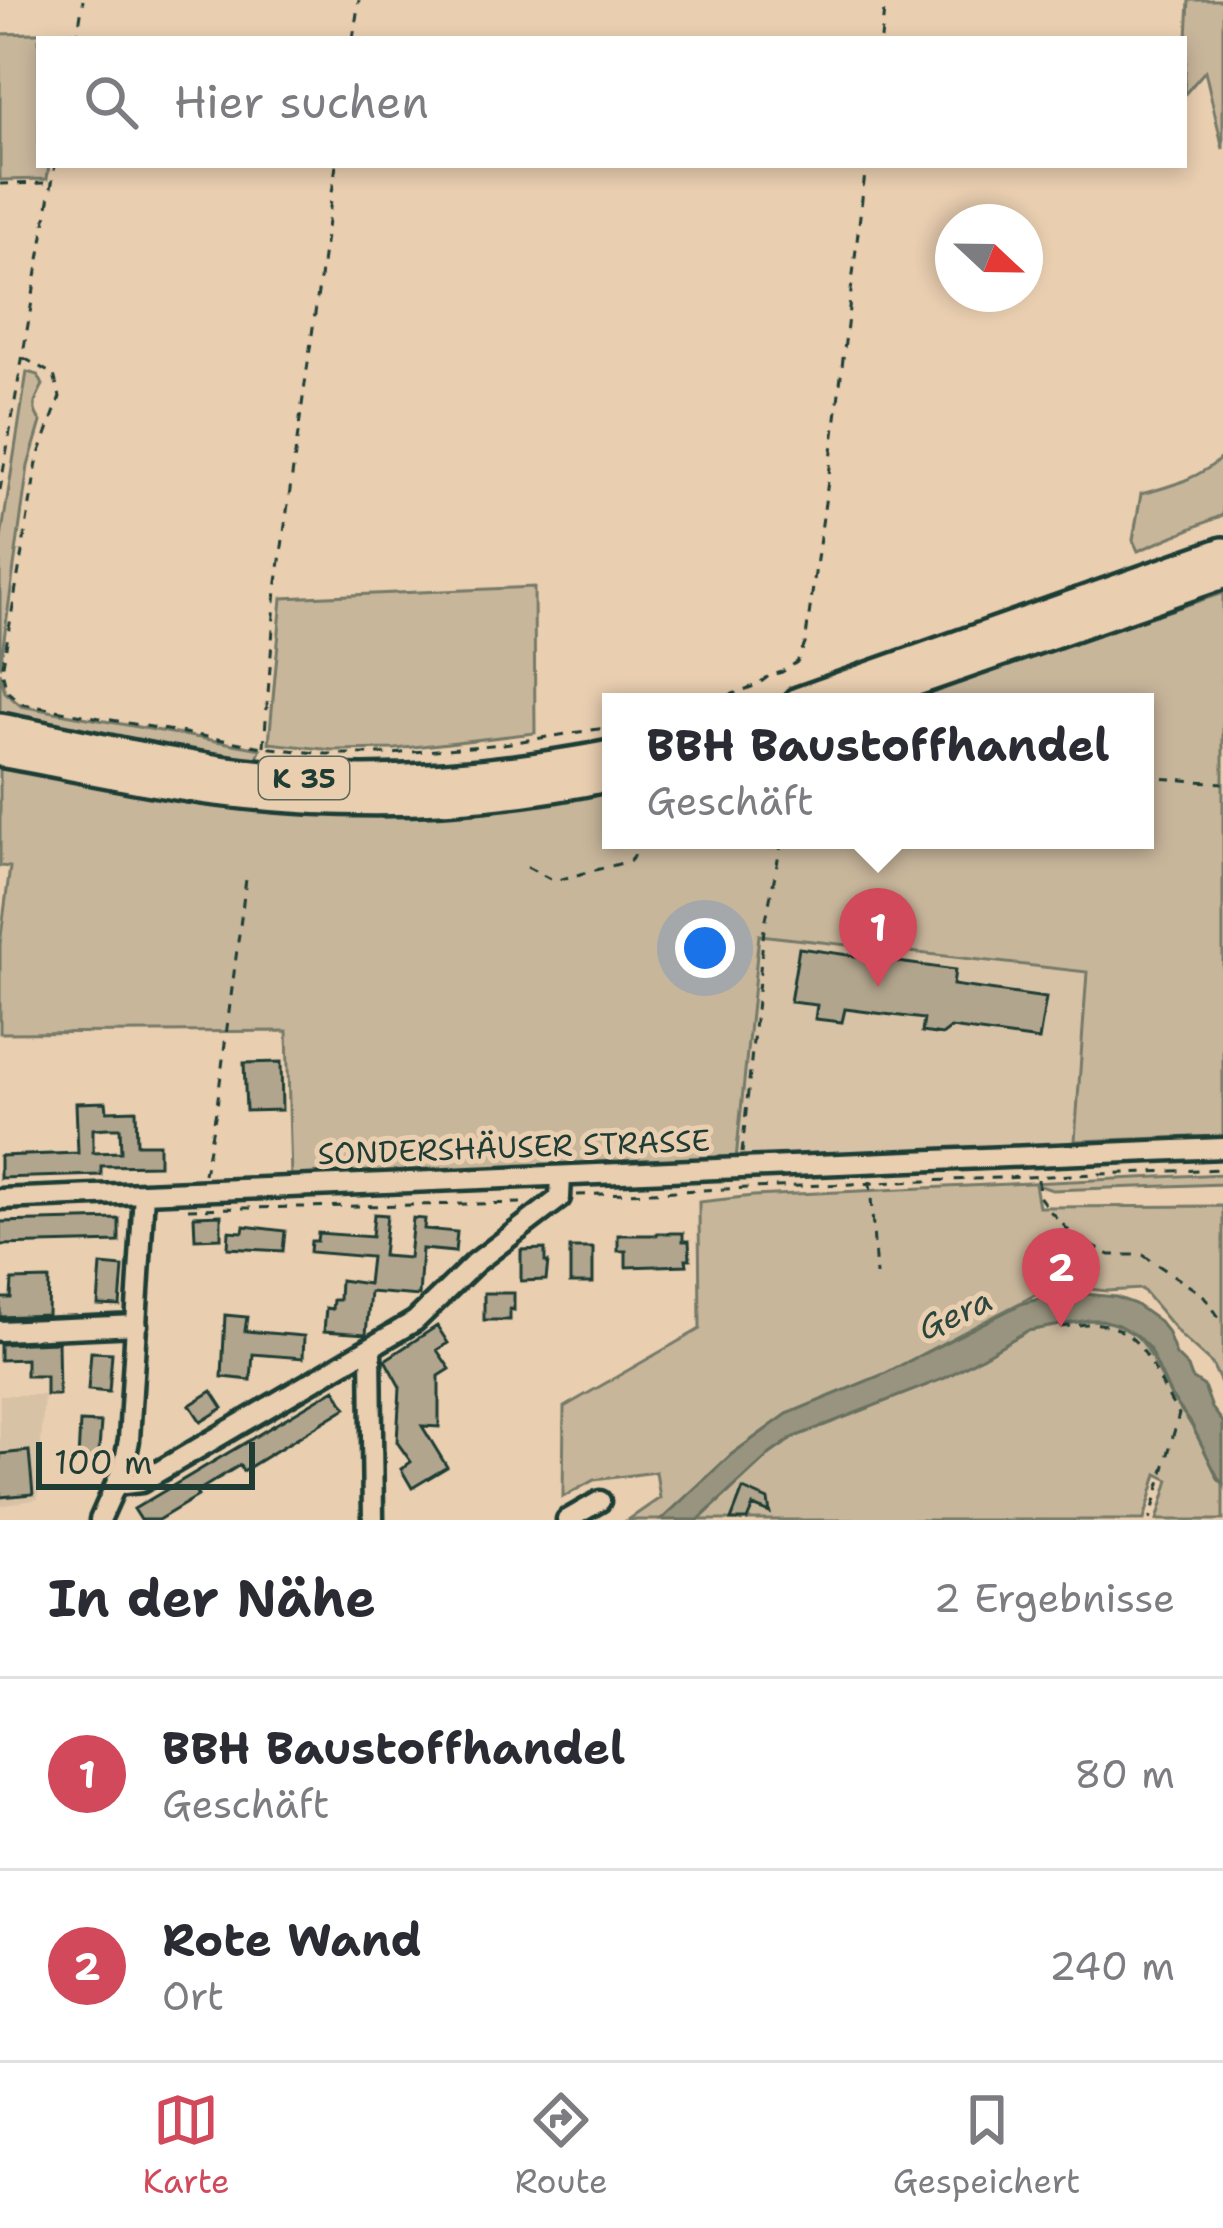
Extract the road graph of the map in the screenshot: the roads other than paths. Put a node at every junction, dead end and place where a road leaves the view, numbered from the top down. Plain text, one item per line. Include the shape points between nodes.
1 (1223, 552) edge
2 (1223, 574) edge
3 (824, 693) edge
4 (882, 693) edge
5 (0, 728) edge
6 (0, 752) edge
7 (602, 757) edge
8 (602, 778) edge
9 (1223, 1148) edge
10 (561, 1176) junction
11 (144, 1193) junction
12 (0, 1199) edge
13 (137, 1325) junction
14 (0, 1330) edge
15 (371, 1349) junction
16 (117, 1481) junction
17 (600, 1501) dead end
18 (100, 1520) edge
19 (373, 1520) edge
20 (567, 1520) edge

1 - 3 highway
2 - 4 highway
5 - 7 highway, K 35 via 192,766 339,781 515,772
6 - 8 highway, K 35 via 212,790 346,800 510,794
9 - 10 street, SONDERSHÄUSER STRASSE
10 - 11 street, SONDERSHÄUSER STRASSE via 195,1200
10 - 15 street via 560,1198 415,1322
11 - 12 street, SONDERSHÄUSER STRASSE
11 - 13 street
13 - 14 street
13 - 16 street via 129,1441
15 - 16 street via 141,1482
15 - 19 street
16 - 18 street
17 - 20 street

